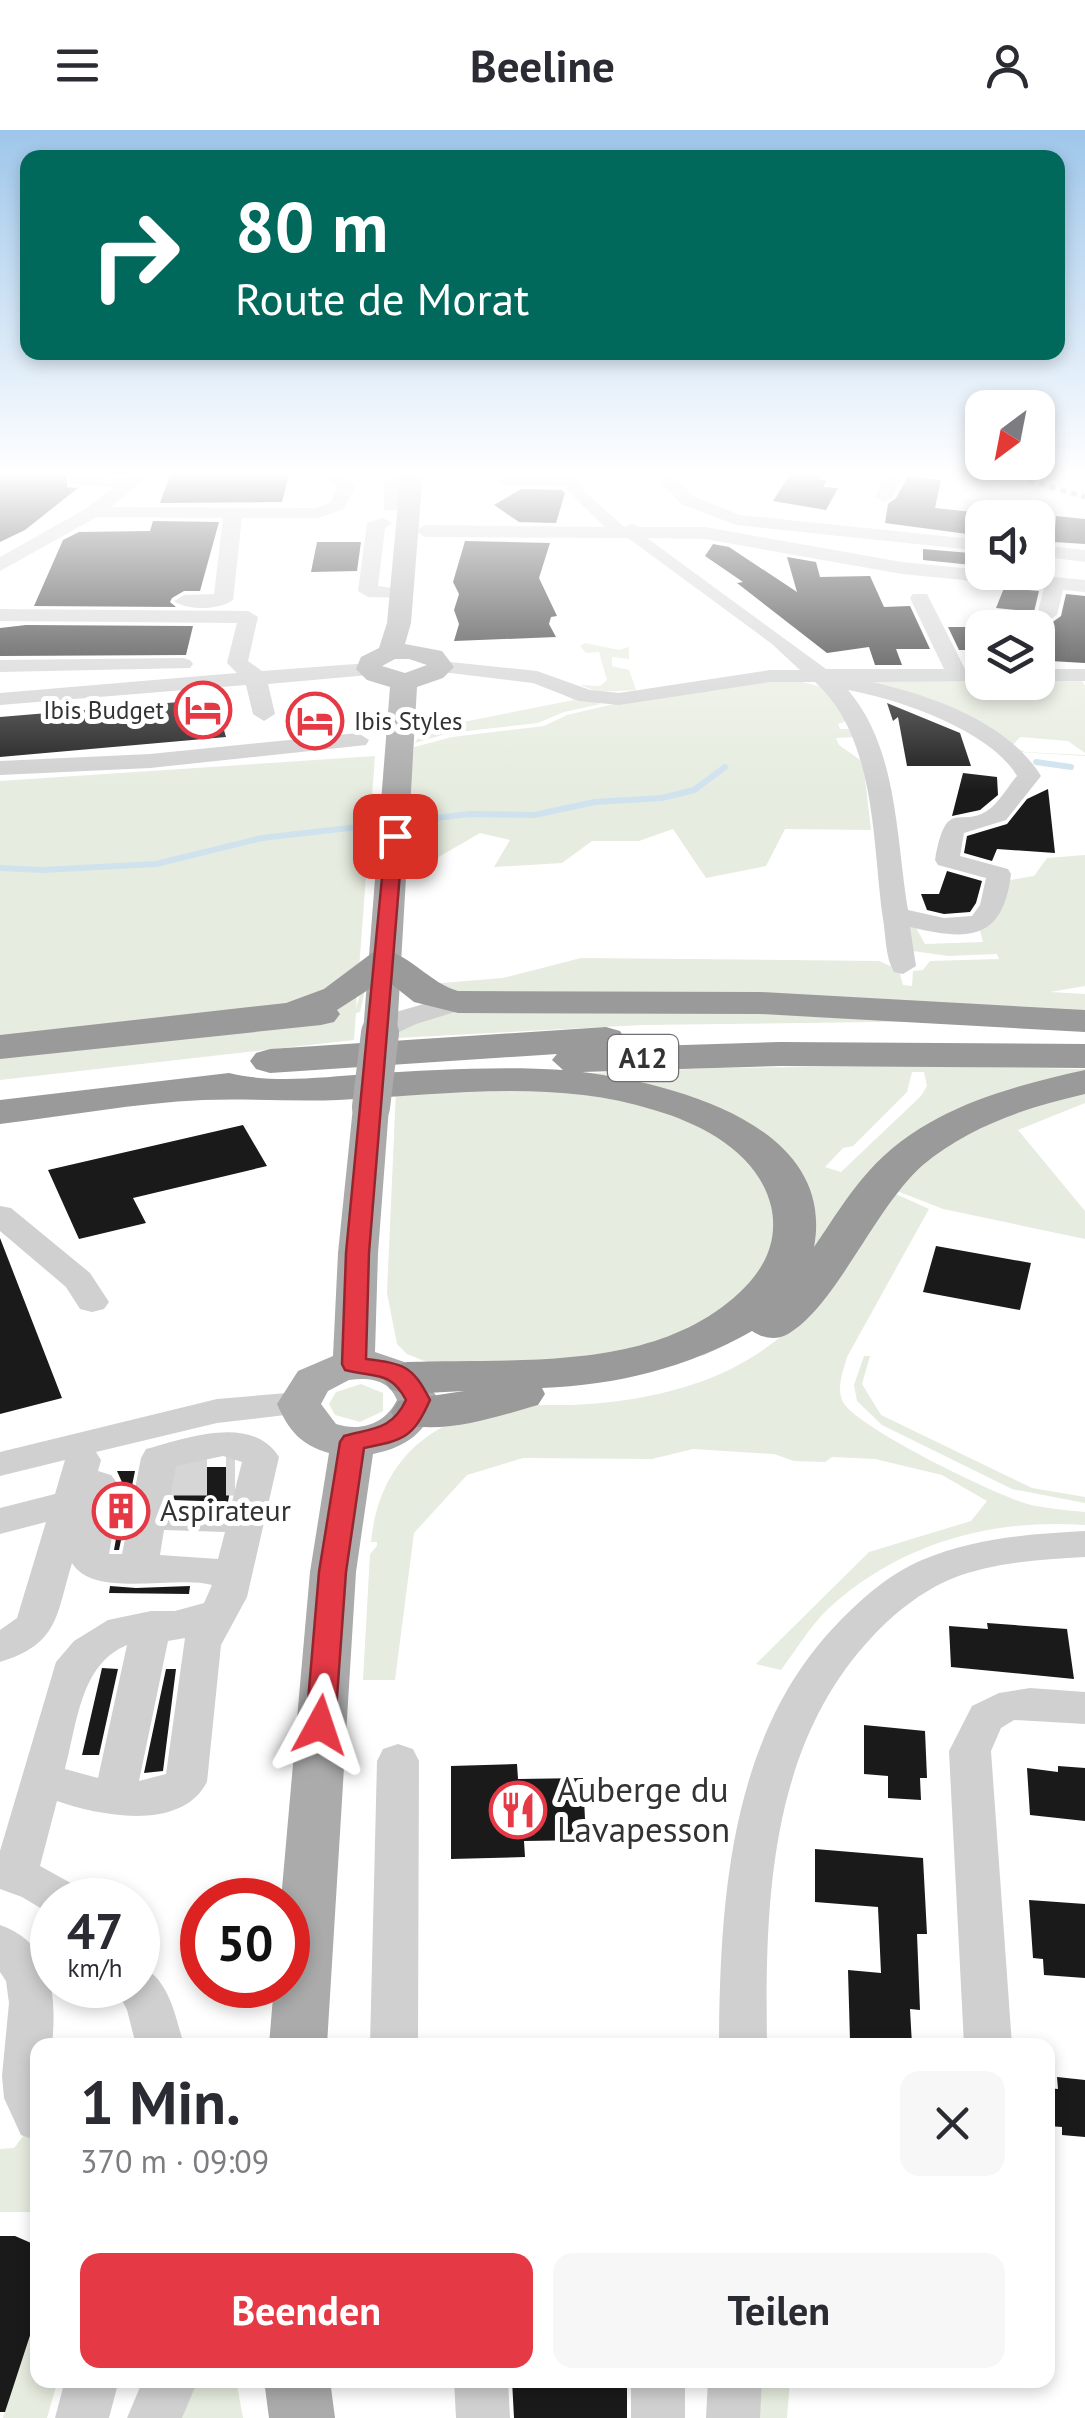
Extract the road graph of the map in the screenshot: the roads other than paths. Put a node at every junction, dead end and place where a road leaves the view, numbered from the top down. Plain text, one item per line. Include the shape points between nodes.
1 (226, 578) edge
2 (370, 578) edge
3 (394, 578) edge
4 (421, 578) edge
5 (690, 578) edge
6 (1055, 582) edge
7 (1085, 586) edge
8 (389, 593) junction
9 (920, 598) dead end
10 (0, 602) edge
11 (0, 616) edge
12 (390, 652) junction
13 (430, 660) junction
14 (237, 663) junction
15 (0, 666) edge
16 (369, 669) junction
17 (958, 675) junction
18 (965, 675) edge
19 (1055, 675) edge
20 (1085, 675) edge
21 (257, 678) junction
22 (823, 678) junction
23 (404, 680) junction
24 (0, 699) edge
25 (264, 714) dead end
26 (358, 740) dead end
27 (0, 768) edge
28 (894, 914) junction
29 (385, 962) junction
30 (903, 966) dead end
31 (458, 1002) junction
32 (293, 1014) junction
33 (1085, 1021) edge
34 (380, 1032) junction
35 (1085, 1036) edge
36 (0, 1047) edge
37 (1085, 1056) edge
38 (1085, 1082) edge
39 (202, 1088) junction
40 (0, 1091) edge
41 (0, 1112) edge
42 (0, 1215) edge
43 (92, 1302) dead end
44 (354, 1364) junction
45 (411, 1395) junction
46 (300, 1404) junction
47 (87, 1441) junction
48 (353, 1442) junction
49 (0, 1464) edge
50 (75, 1492) junction
51 (147, 1518) junction
52 (246, 1519) junction
53 (0, 1521) edge
54 (1085, 1544) edge
55 (138, 1569) junction
56 (226, 1595) junction
57 (151, 1626) junction
58 (0, 1647) edge
59 (1085, 1708) edge
60 (398, 1761) dead end
61 (43, 1776) junction
62 (103, 1796) junction
63 (30, 1829) junction
64 (7, 1874) edge
65 (0, 1944) edge
66 (150, 2008) edge
67 (158, 2038) edge
68 (299, 2038) edge
69 (394, 2038) edge
70 (743, 2038) edge
71 (988, 2038) edge
72 (22, 2108) edge
73 (90, 2388) edge
74 (167, 2388) edge
75 (298, 2388) edge
76 (481, 2388) edge
77 (658, 2388) edge
78 (735, 2388) edge
79 (82, 2418) edge
80 (154, 2418) edge
81 (302, 2418) edge
82 (483, 2418) edge
83 (658, 2418) edge
84 (733, 2418) edge

1 - 10 street via 223,600
2 - 8 street via 368,591
3 - 8 main road
4 - 13 main road
5 - 22 street
6 - 7 street
8 - 12 main road via 399,622
9 - 17 street
11 - 14 street via 248,617
12 - 13 main road
12 - 16 main road via 374,658
13 - 22 street via 537,677 619,700 770,676
13 - 23 main road via 428,676
14 - 15 street
14 - 21 street
16 - 21 street
16 - 23 main road
17 - 18 street
17 - 22 street
19 - 20 street
21 - 24 street
21 - 25 street
22 - 28 street via 855,709 872,754
22 - 28 street via 916,701 1026,766 1029,776 998,815 952,830 948,860 999,874 984,920 948,927
23 - 29 main road
26 - 27 street
28 - 30 street
29 - 31 highway via 427,994
29 - 32 highway via 337,997
29 - 34 main road
31 - 33 highway via 778,1004
31 - 34 street
32 - 34 highway via 339,1017
32 - 36 highway
34 - 44 main road, bridge
35 - 40 highway, A12 via 777,1035 508,1044
37 - 39 highway, A12 via 645,1058
38 - 45 highway via 976,1114 916,1150 888,1174 787,1311 714,1359 624,1384 515,1394 462,1408
39 - 41 highway, A12
39 - 45 highway via 522,1078 629,1090 722,1123 770,1161 789,1192 794,1246 782,1276 732,1324 698,1342 615,1365
42 - 43 street via 78,1280
44 - 45 main road via 380,1366
44 - 46 main road via 310,1383
45 - 48 main road via 392,1434
46 - 47 street via 217,1411
46 - 48 main road via 309,1426
47 - 49 street
47 - 50 street
48 - 68 main road via 333,1572
50 - 53 street
50 - 55 street via 102,1488 89,1560 103,1568
50 - 58 street via 36,1622
51 - 52 street
51 - 52 street via 161,1476 159,1458 224,1442 261,1457 247,1475
51 - 55 street
52 - 56 street
54 - 70 street via 1014,1547 945,1565 871,1608 828,1654 782,1742 760,1822 744,1931
55 - 56 street via 205,1570
56 - 57 street via 180,1627
56 - 62 street via 201,1644 186,1782 158,1795
57 - 61 street via 115,1630 83,1653 70,1673
57 - 62 street
59 - 71 street via 1016,1704 984,1716 975,1730 970,1751
60 - 69 street
61 - 62 street
61 - 63 street
62 - 63 street
63 - 64 street
65 - 72 street via 24,1967 31,1988
66 - 67 street
73 - 79 street
74 - 80 street
75 - 81 main road
76 - 82 street
77 - 83 street
78 - 84 street

